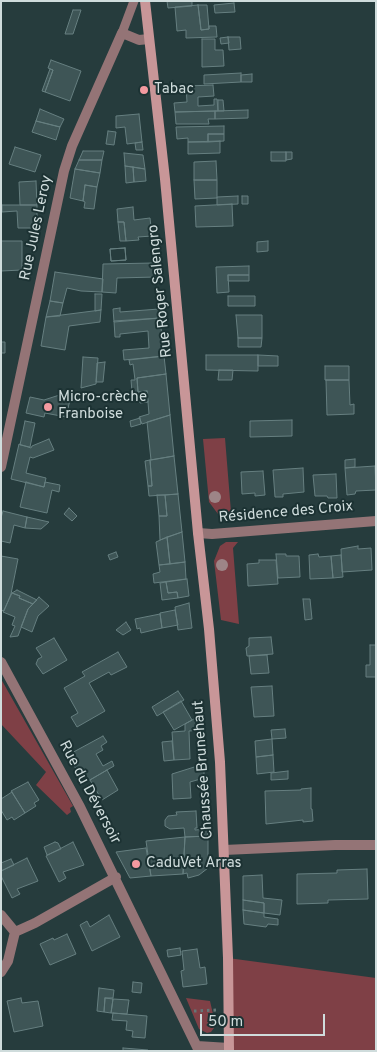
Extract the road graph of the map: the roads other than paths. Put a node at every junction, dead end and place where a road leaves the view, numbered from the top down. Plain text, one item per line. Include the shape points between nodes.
1 (134, 1) edge
2 (145, 1) edge
3 (122, 33) junction
4 (149, 39) junction
5 (1, 467) edge
6 (376, 521) edge
7 (198, 533) junction
8 (203, 578) joint
9 (1, 662) edge
10 (376, 845) edge
11 (224, 850) junction
12 (116, 878) junction
13 (1, 915) edge
14 (15, 932) junction
15 (1, 972) edge
16 (198, 1048) edge
17 (229, 1050) edge

1 - 3 lane
2 - 4 main road, Rue Roger Salengro
3 - 4 street via 139,40
3 - 5 street, Rue Jules Leroy via 72,146 64,172
4 - 7 main road, Rue Roger Salengro
6 - 7 street, Résidence des Croix
7 - 8 main road, Rue Roger Salengro
8 - 11 main road, Chaussée Brunehaut via 220,762
9 - 12 street, Rue du Déversoir
10 - 11 street
11 - 17 main road, Chaussée Brunehaut
12 - 14 street
12 - 16 street, Rue du Déversoir
13 - 14 street
14 - 15 street via 8,961
16 - 17 street, Rue du Déversoir

